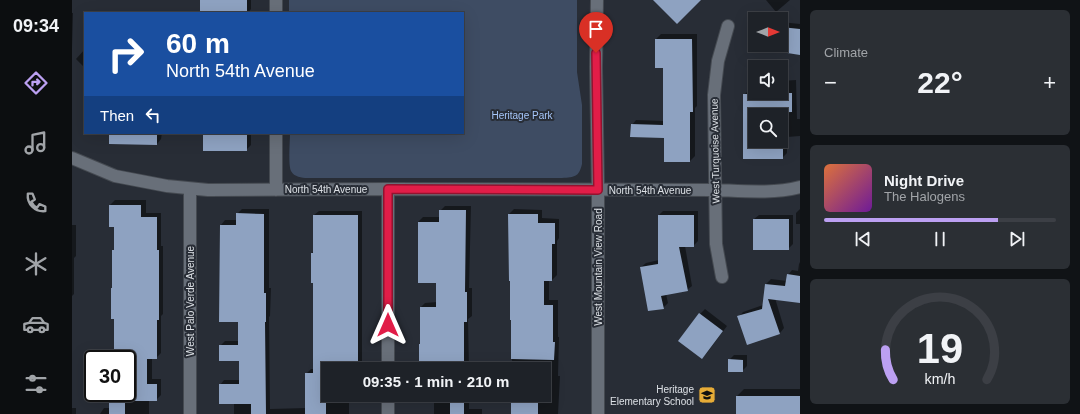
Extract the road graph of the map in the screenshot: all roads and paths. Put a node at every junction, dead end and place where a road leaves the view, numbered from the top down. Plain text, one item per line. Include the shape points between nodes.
1 (276, 0) edge
2 (598, 0) edge
3 (276, 12) edge
4 (728, 26) dead end
5 (276, 134) edge
6 (72, 158) edge
7 (800, 187) edge
8 (190, 189) junction
9 (388, 189) junction
10 (276, 190) junction
11 (598, 190) junction
12 (715, 190) junction
13 (722, 277) dead end
14 (388, 362) edge
15 (388, 402) edge
16 (190, 414) edge
17 (388, 414) edge
18 (598, 414) edge

1 - 3 street
2 - 11 street, West Mountain View Road
4 - 12 street, West Turquoise Avenue via 718,61 714,95
5 - 10 street
6 - 8 street, North 54th Avenue via 115,176
7 - 12 street, North 54th Avenue via 764,191
8 - 10 street, North 54th Avenue
8 - 16 street, West Palo Verde Avenue
9 - 10 street, North 54th Avenue
9 - 11 street, North 54th Avenue
9 - 14 street
11 - 12 street, North 54th Avenue
11 - 18 street, West Mountain View Road
12 - 13 street, West Turquoise Avenue via 716,244
15 - 17 street

